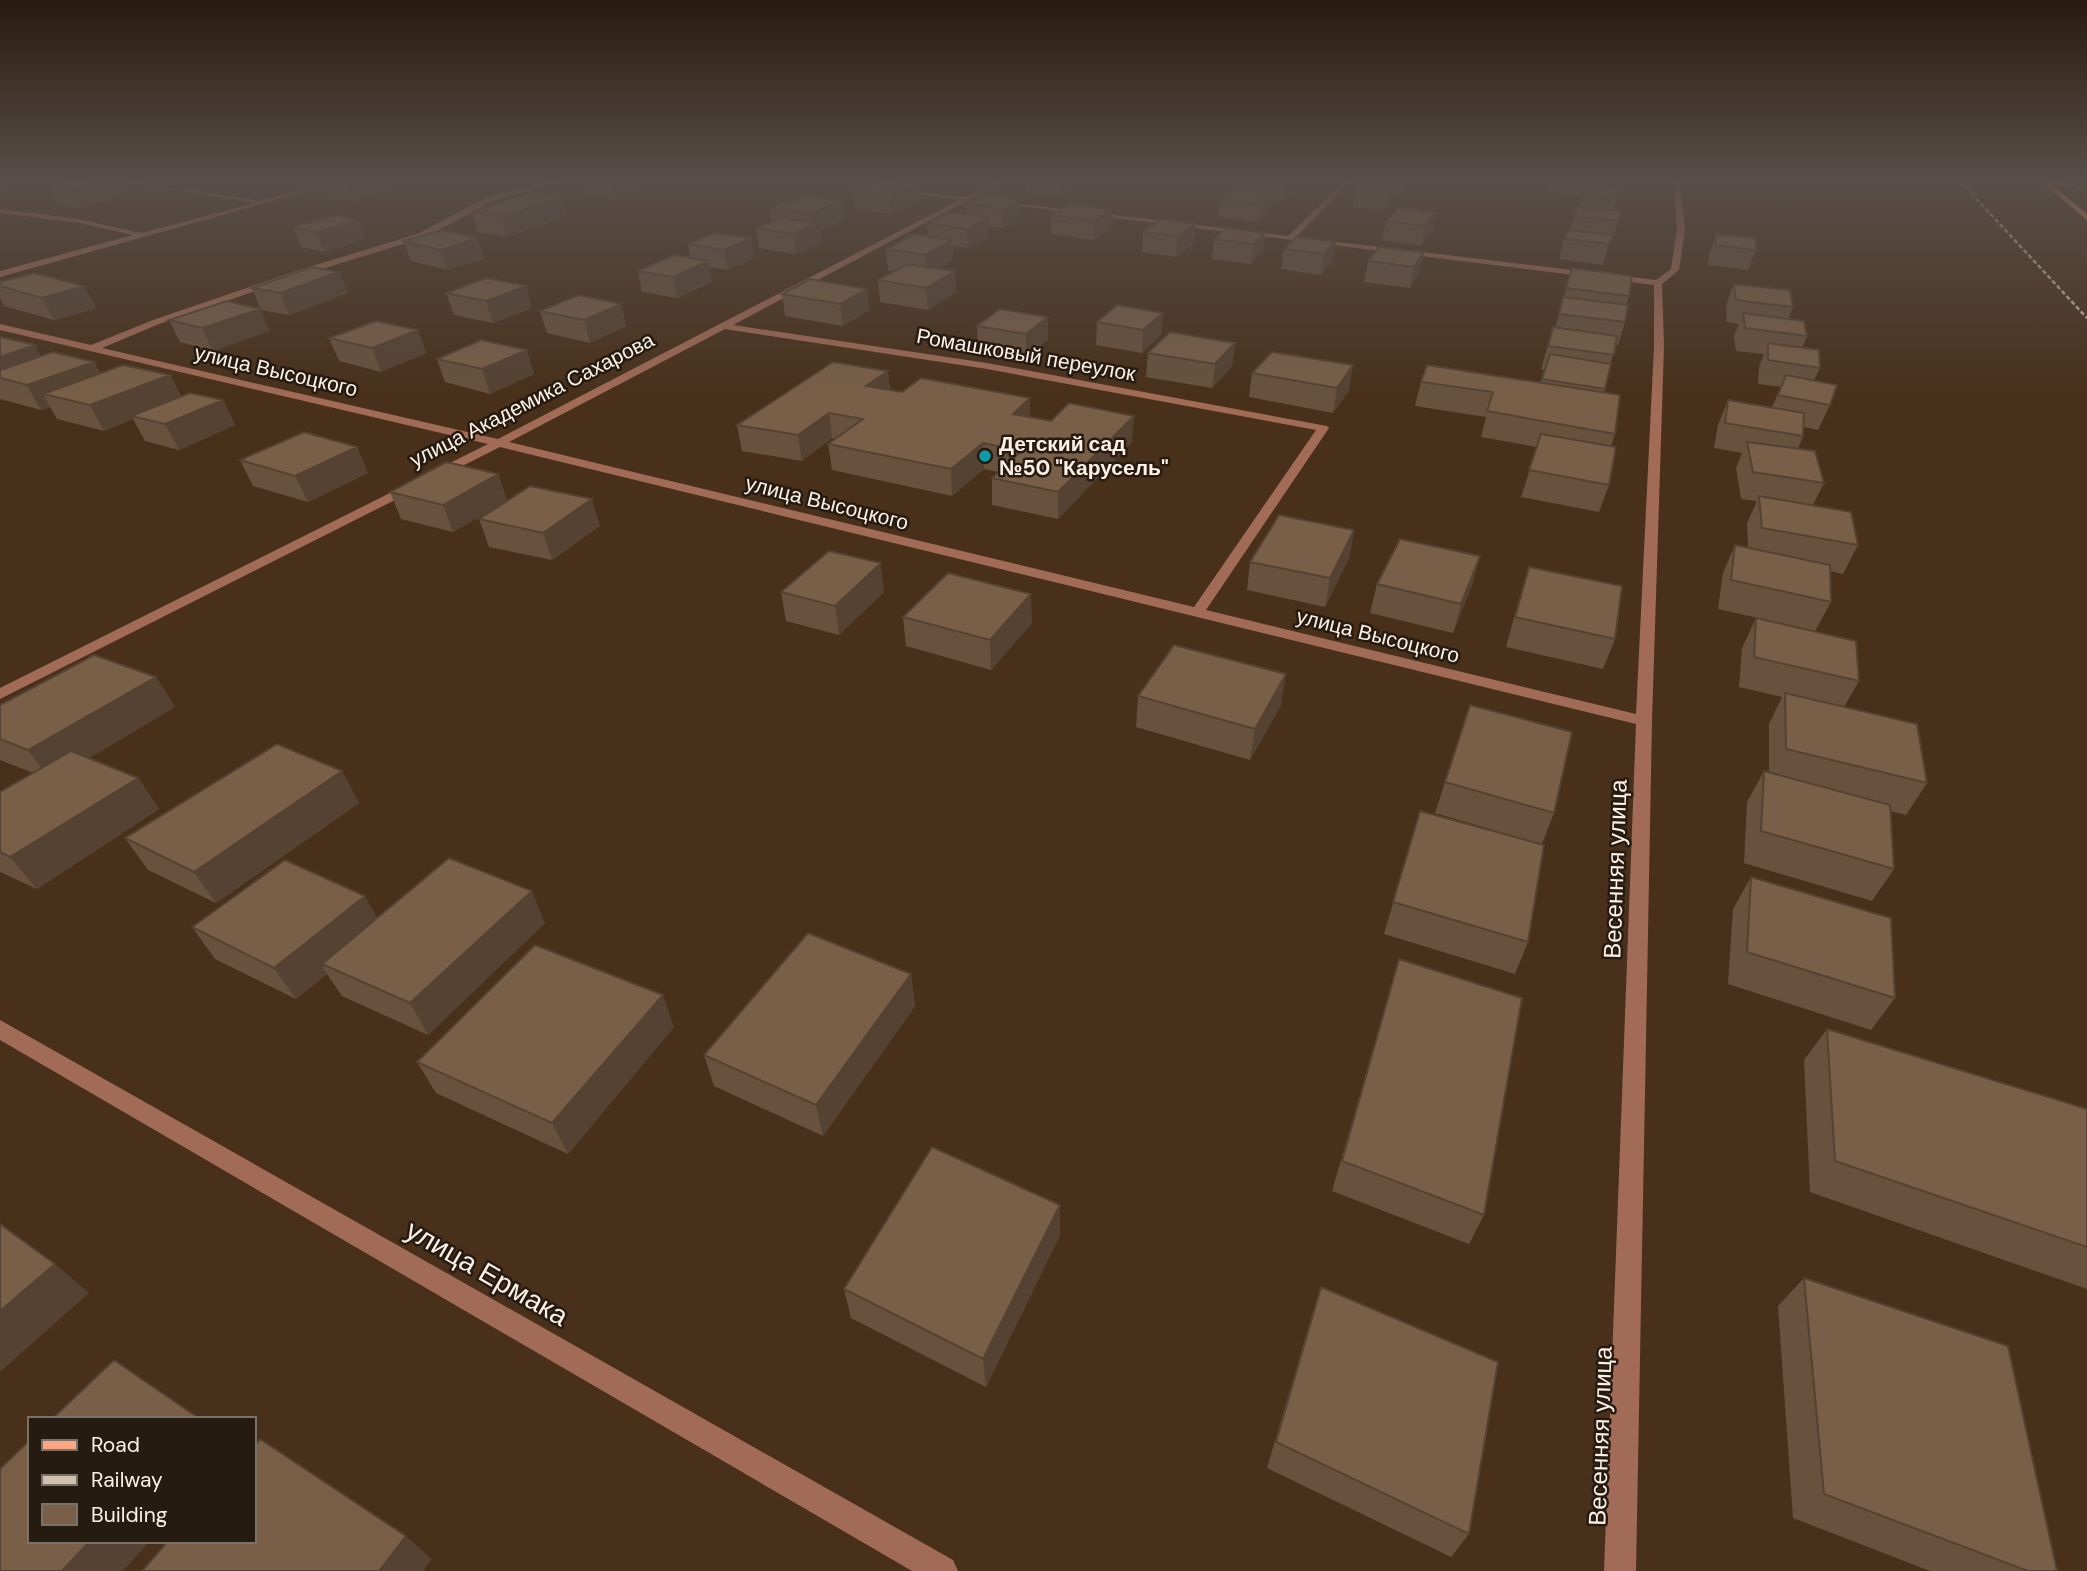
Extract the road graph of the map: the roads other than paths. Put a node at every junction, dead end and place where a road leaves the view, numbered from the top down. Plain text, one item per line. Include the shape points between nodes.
1 (83, 251) edge
2 (370, 251) edge
3 (865, 251) edge
4 (1392, 251) edge
5 (1678, 251) edge
6 (0, 274) edge
7 (1658, 283) junction
8 (723, 326) junction
9 (0, 327) edge
10 (95, 347) junction
11 (499, 443) junction
12 (1197, 613) junction
13 (0, 694) edge
14 (1644, 721) junction
15 (0, 1029) edge
16 (942, 1571) edge
17 (1620, 1571) edge

1 - 6 street
2 - 10 street via 156,322
3 - 8 street, улица Академика Сахарова
4 - 7 street
5 - 7 street via 1675,270
7 - 14 street, Весенняя улица
8 - 11 street, улица Академика Сахарова
8 - 12 street, Ромашковый переулок via 987,366 1323,428
9 - 10 street, улица Высоцкого
10 - 11 street, улица Высоцкого
11 - 12 street, улица Высоцкого
11 - 13 street, улица Академика Сахарова
12 - 14 street, улица Высоцкого
14 - 17 street, Весенняя улица
15 - 16 street, улица Ермака

